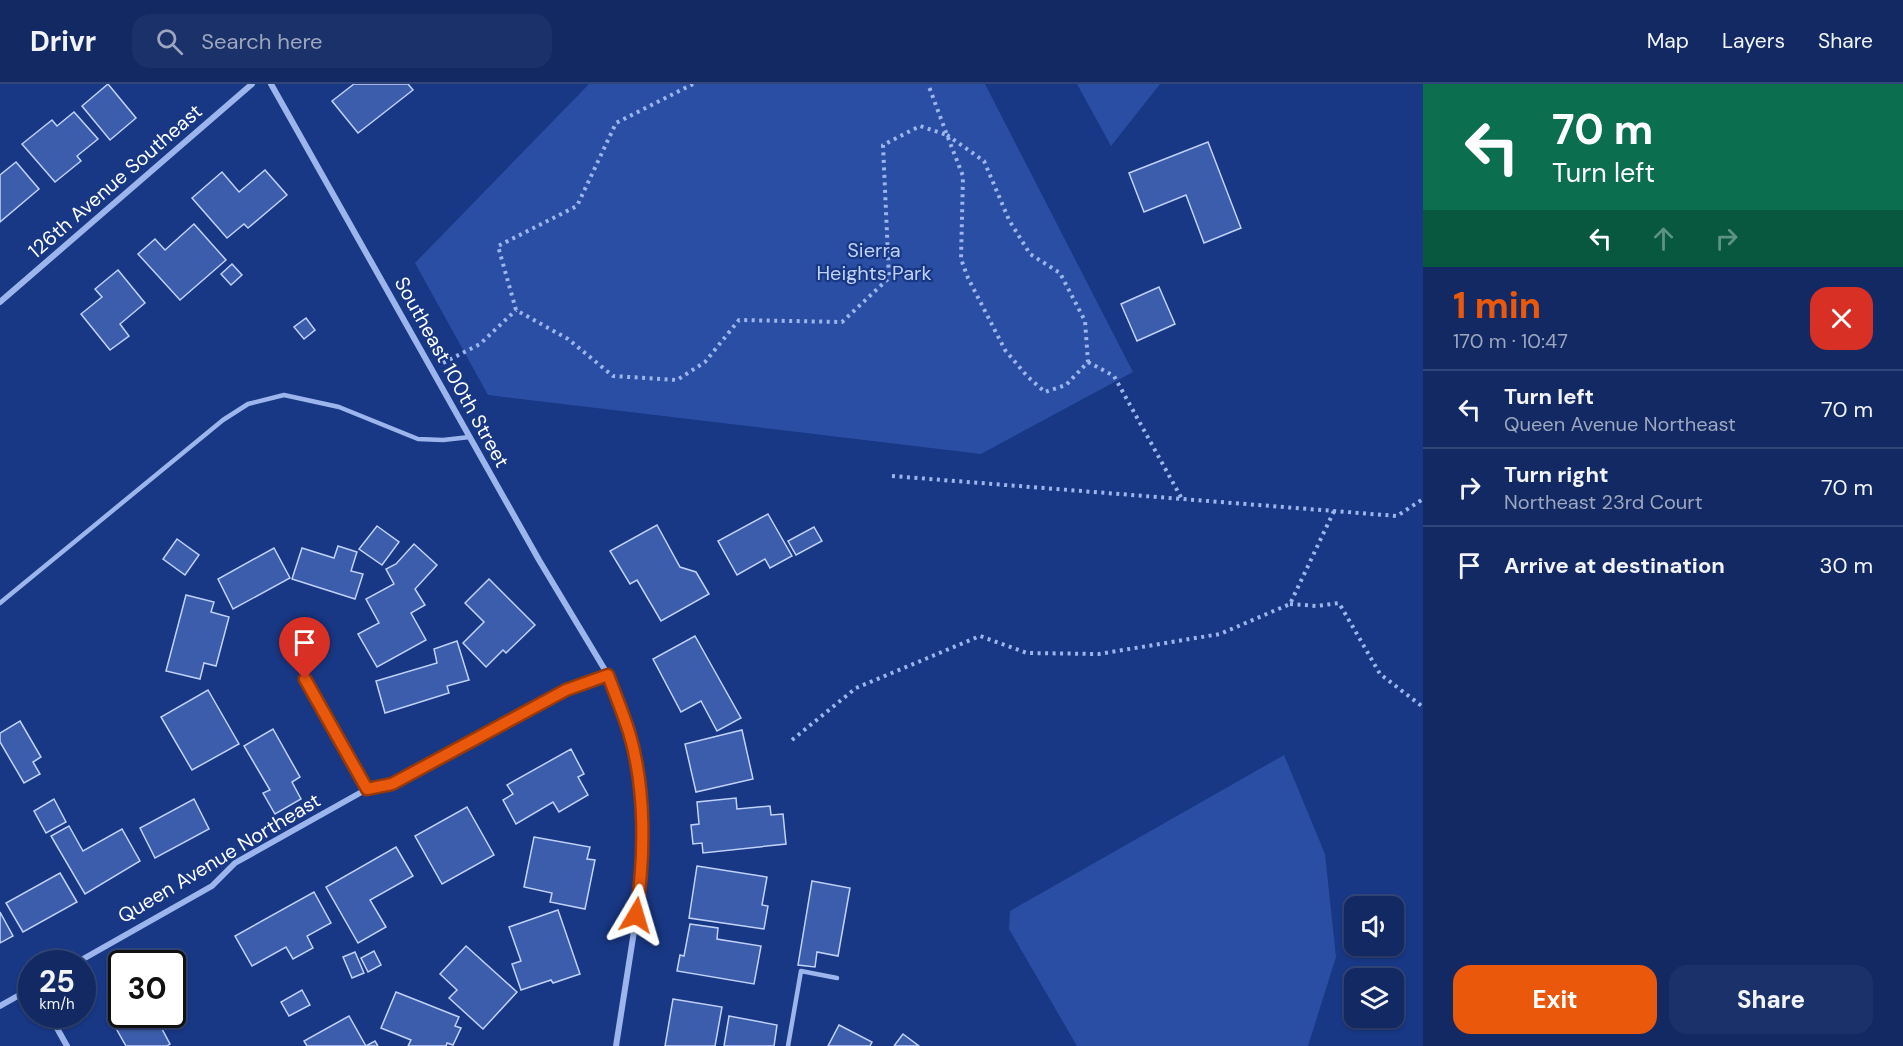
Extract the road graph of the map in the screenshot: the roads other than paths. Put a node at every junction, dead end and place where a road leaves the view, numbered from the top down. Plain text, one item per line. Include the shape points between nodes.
1 (252, 84) edge
2 (271, 84) edge
3 (0, 302) edge
4 (470, 436) junction
5 (0, 603) edge
6 (608, 675) junction
7 (305, 679) dead end
8 (367, 789) junction
9 (96, 952) edge
10 (837, 978) dead end
11 (18, 996) edge
12 (0, 1006) edge
13 (57, 1028) edge
14 (67, 1046) edge
15 (616, 1046) edge
16 (788, 1046) edge

1 - 3 street, 126th Avenue Southeast
2 - 4 street, Southeast 100th Street
4 - 5 lane via 417,439 339,407 284,395 248,404 223,420
4 - 6 street, Southeast 100th Street
6 - 8 street, Queen Avenue Northeast via 566,690 392,784
6 - 15 street, Southeast 100th Street via 629,733 640,784 642,825 640,893
7 - 8 street
8 - 9 street, Queen Avenue Northeast via 235,863 212,886
10 - 16 lane via 801,971
11 - 12 street
13 - 14 street

